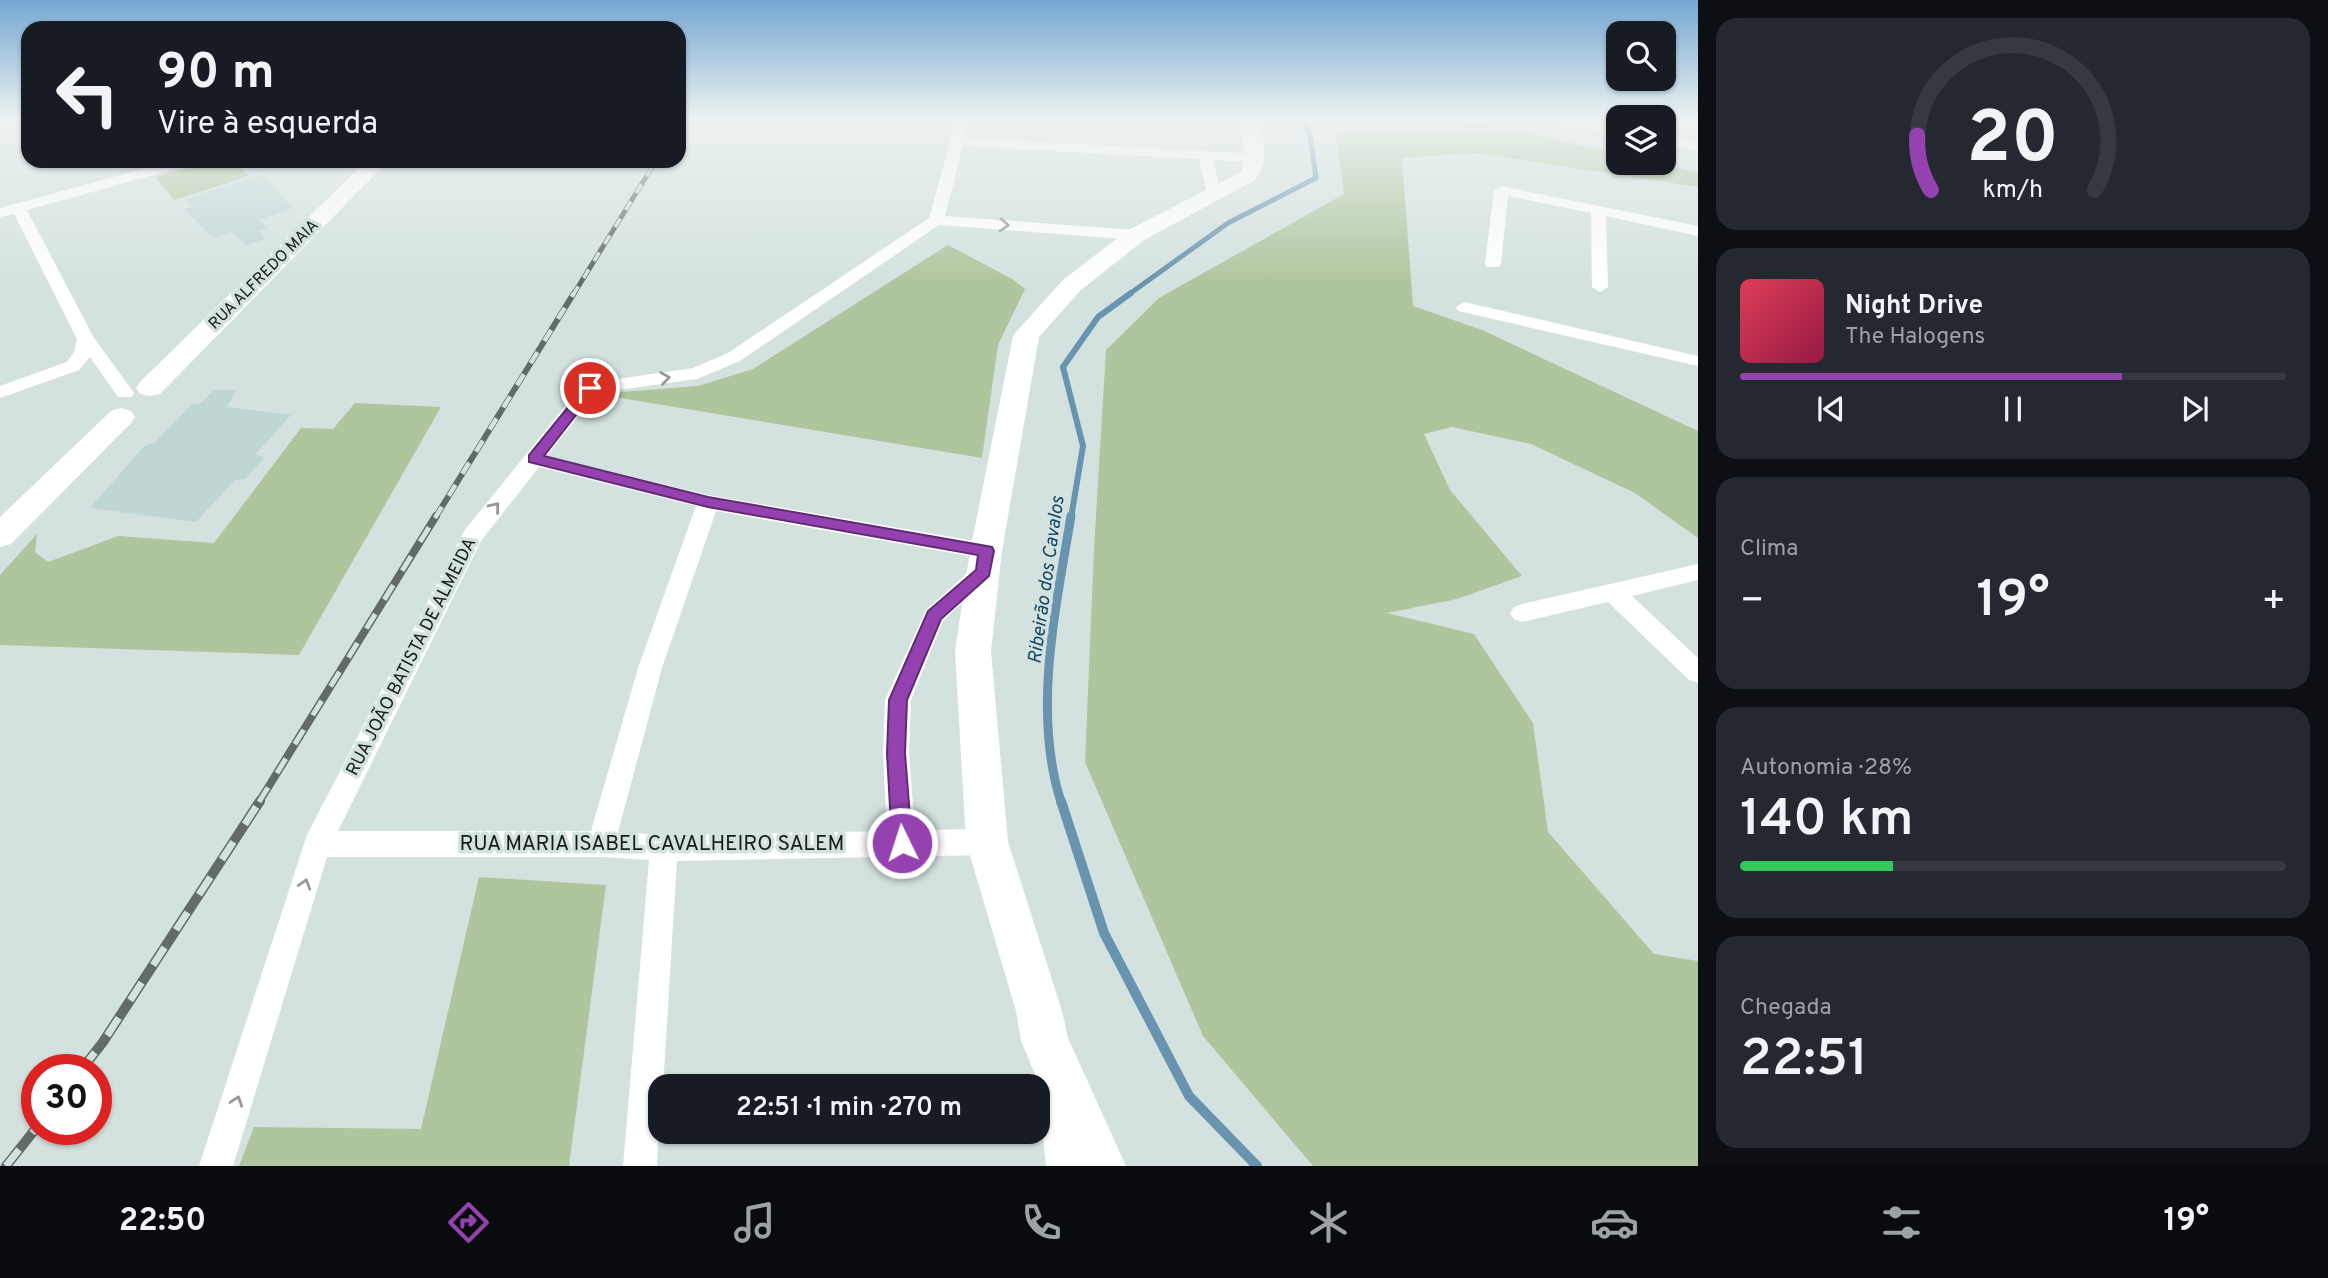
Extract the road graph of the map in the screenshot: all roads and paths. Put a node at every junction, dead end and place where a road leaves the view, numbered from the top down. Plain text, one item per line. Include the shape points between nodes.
1 (139, 174) edge
2 (363, 174) edge
3 (948, 174) edge
4 (1210, 174) edge
5 (1249, 174) edge
6 (1501, 190) joint
7 (1214, 193) junction
8 (18, 208) junction
9 (1598, 212) junction
10 (0, 213) edge
11 (936, 220) junction
12 (1698, 231) edge
13 (1136, 235) junction
14 (1493, 264) dead end
15 (1601, 287) dead end
16 (1464, 307) dead end
17 (86, 339) junction
18 (1698, 362) edge
19 (47, 376) junction
20 (0, 392) edge
21 (127, 393) junction
22 (534, 459) junction
23 (708, 502) junction
24 (0, 537) edge
25 (985, 561) junction
26 (1698, 572) edge
27 (1612, 591) junction
28 (1522, 613) dead end
29 (1698, 673) edge
30 (987, 842) junction
31 (902, 843) junction
32 (317, 844) junction
33 (601, 844) junction
34 (664, 848) junction
35 (1042, 1026) junction
36 (216, 1166) edge
37 (640, 1166) edge
38 (1063, 1166) edge
39 (1100, 1166) edge
40 (1120, 1166) edge

1 - 8 street
2 - 21 main road, RUA ALFREDO MAIA
3 - 11 street
4 - 7 street
5 - 7 main road
6 - 9 street
6 - 14 street
7 - 13 main road
8 - 10 street
8 - 17 street
9 - 12 street
9 - 15 street
11 -> 13 street
22 -> 11 street, RUA JOÃO BATISTA DE ALMEIDA via 590,388 697,373 734,356
13 - 25 main road via 1072,285 1026,336
16 - 18 street
17 - 19 street via 77,363
17 - 21 street
19 - 20 street
19 - 21 street
21 - 24 main road, RUA ALFREDO MAIA
22 - 23 street
32 -> 22 street, RUA JOÃO BATISTA DE ALMEIDA via 472,537
23 - 25 street
23 - 33 street via 650,668
25 - 30 main road via 972,651
25 - 31 street via 934,616 898,700
26 - 27 street
27 - 28 street
27 - 29 street
30 - 31 street, RUA MARIA ISABEL CAVALHEIRO SALEM
30 - 35 main road
31 - 34 street, RUA MARIA ISABEL CAVALHEIRO SALEM
32 - 33 street, RUA MARIA ISABEL CAVALHEIRO SALEM
36 -> 32 street, RUA JOÃO BATISTA DE ALMEIDA
33 - 34 street, RUA MARIA ISABEL CAVALHEIRO SALEM
34 - 37 street
35 - 38 street
35 - 39 main road
35 - 40 main road

